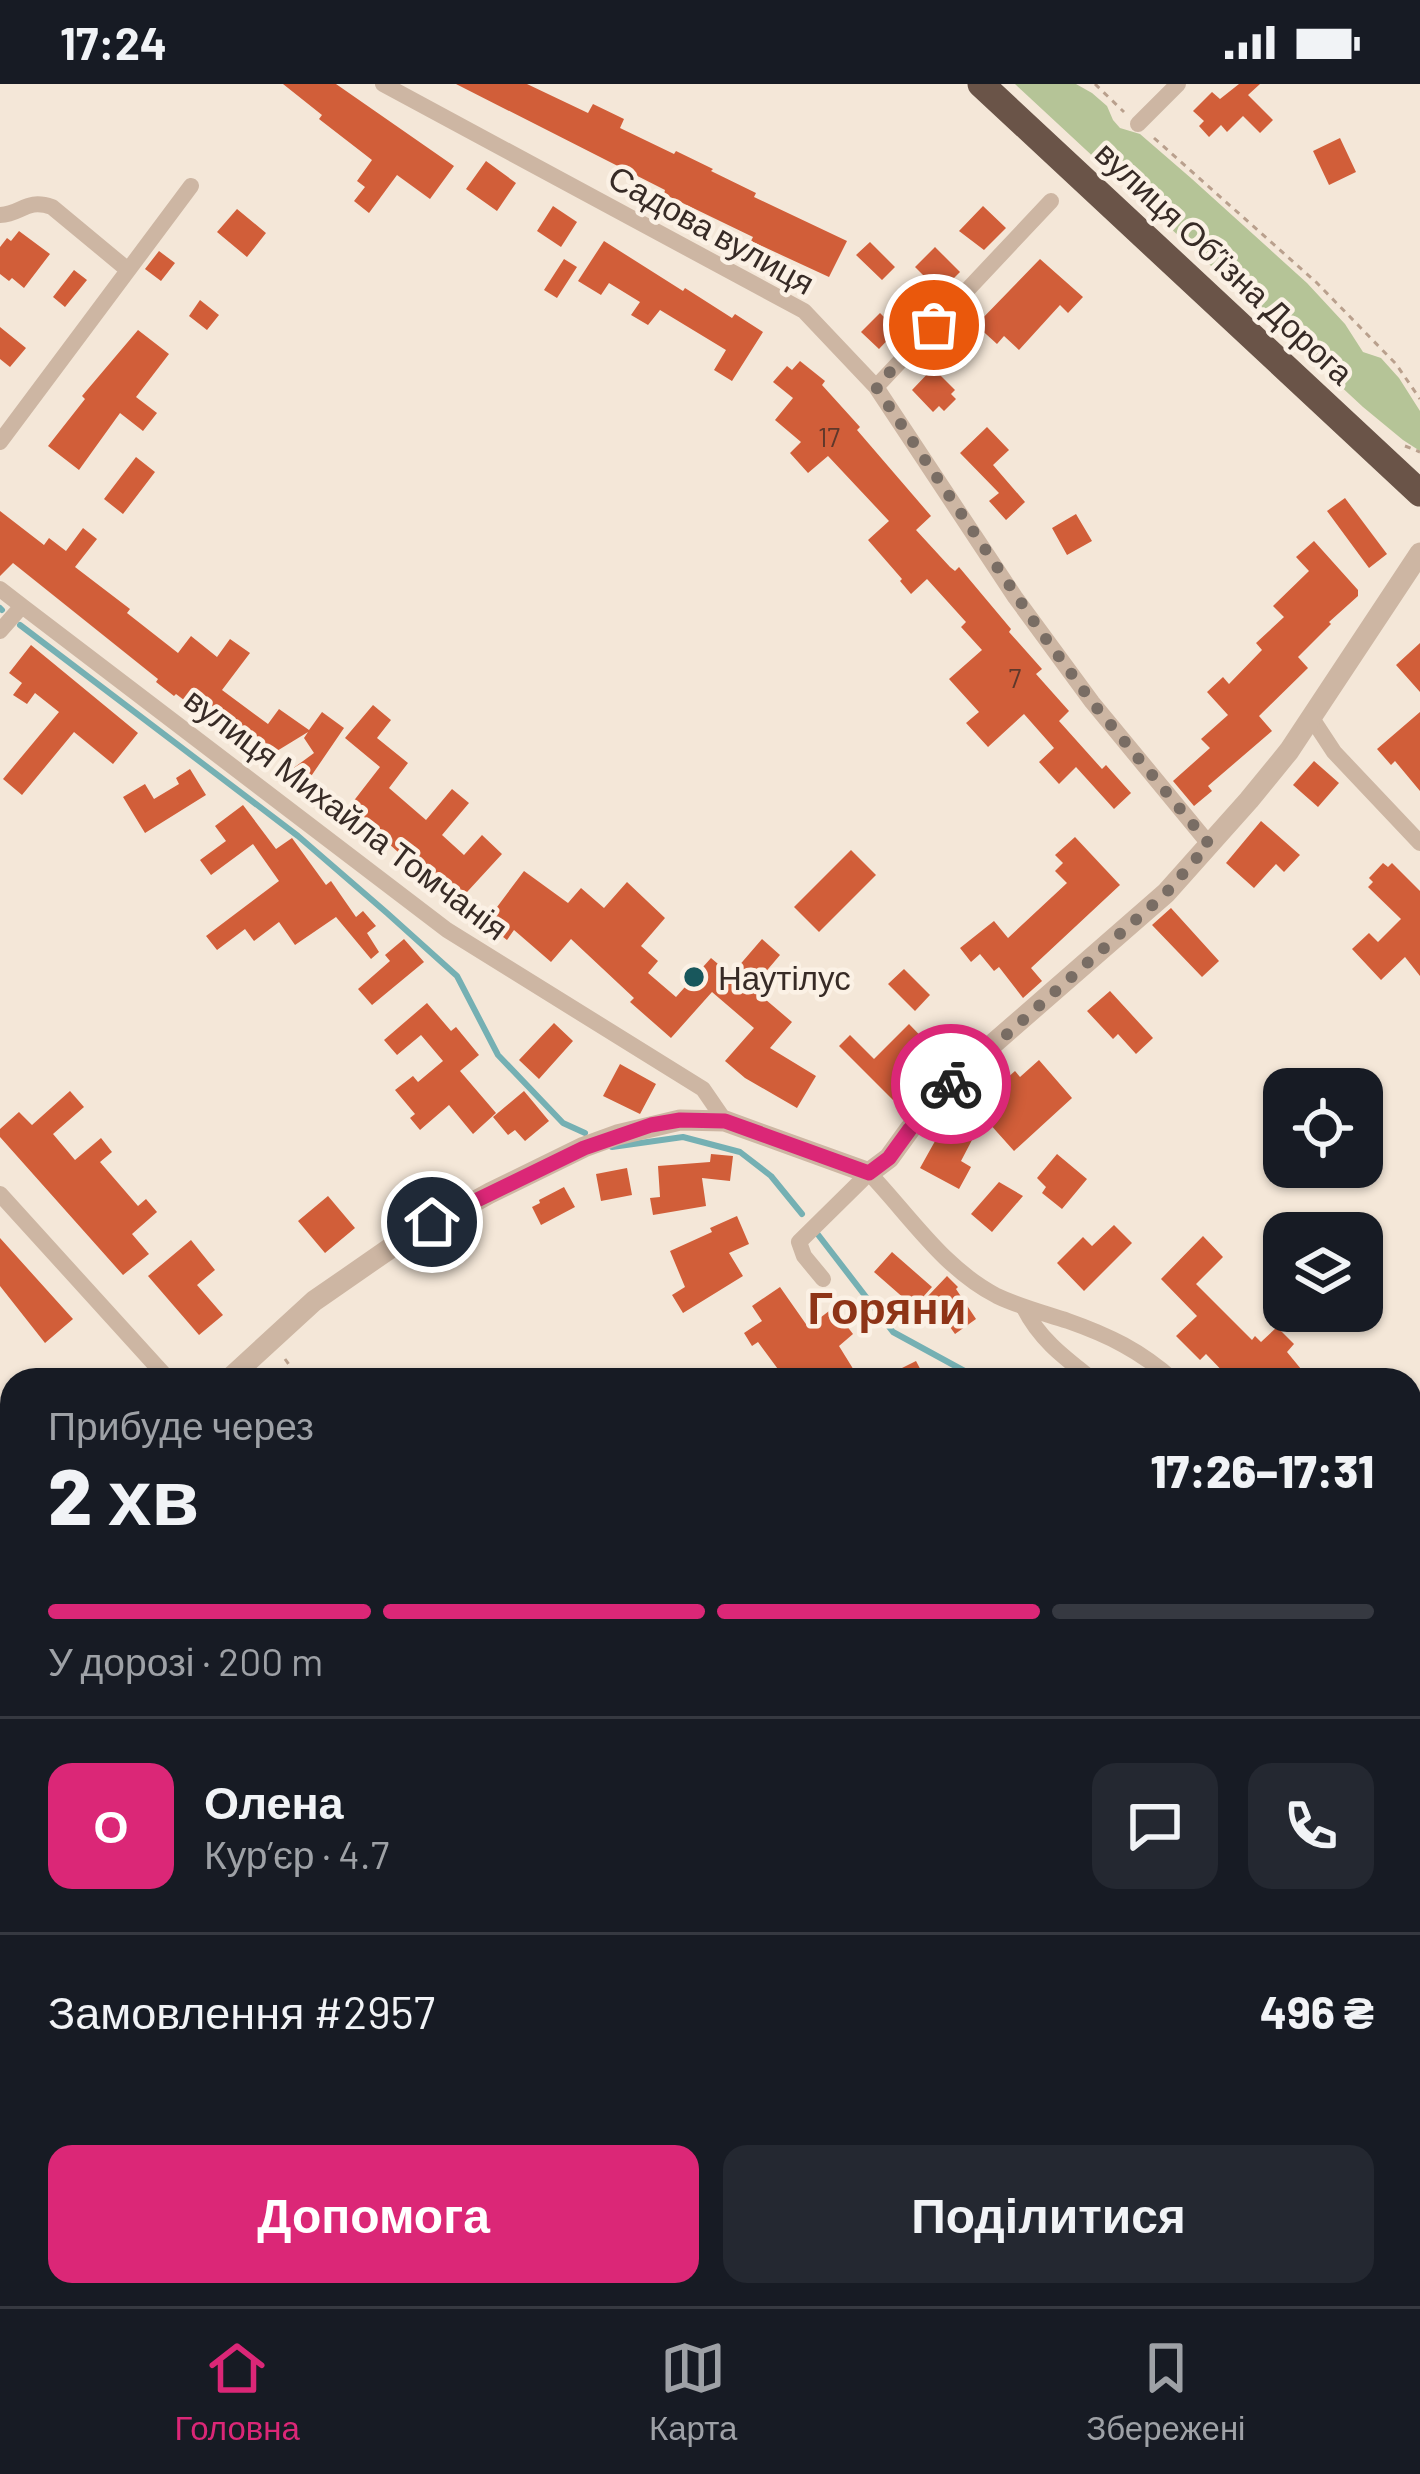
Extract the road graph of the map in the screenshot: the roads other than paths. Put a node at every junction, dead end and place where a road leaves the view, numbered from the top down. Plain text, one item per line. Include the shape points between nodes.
1 (383, 84) edge
2 (981, 84) edge
3 (1178, 84) edge
4 (1138, 124) road end
5 (191, 187) dead end
6 (1051, 201) dead end
7 (0, 215) edge
8 (128, 270) junction
9 (876, 387) junction
10 (0, 442) edge
11 (1420, 493) edge
12 (1420, 553) edge
13 (0, 589) edge
14 (22, 606) junction
15 (0, 631) edge
16 (1311, 717) junction
17 (1420, 843) edge
18 (1209, 844) junction
19 (725, 1121) junction
20 (869, 1173) junction
21 (0, 1194) edge
22 (823, 1279) dead end
23 (1024, 1308) junction
24 (158, 1368) edge
25 (239, 1368) edge
26 (1078, 1368) edge
27 (1158, 1368) edge

1 - 9 street, Садова вулиця via 790,302
2 - 11 highway, вулиця Обʼїзна Дорога via 1390,451
3 - 4 street
5 - 8 street
6 - 9 street
7 - 8 street via 25,205 52,207
8 - 10 street
9 - 18 street, Садова вулиця via 1092,702
12 - 16 street
13 - 14 street, вулиця Михайла Томчанія
14 - 15 street
14 - 19 street, вулиця Михайла Томчанія via 447,931 703,1089
16 - 17 street
16 - 18 street via 1274,773
18 - 20 street via 1166,893 950,1084
19 - 20 street
19 - 25 street via 651,1125 490,1193 392,1246
20 - 22 street via 799,1242
20 - 23 street via 944,1258
21 - 24 street
23 - 26 street via 1034,1329
23 - 27 street via 1105,1334

